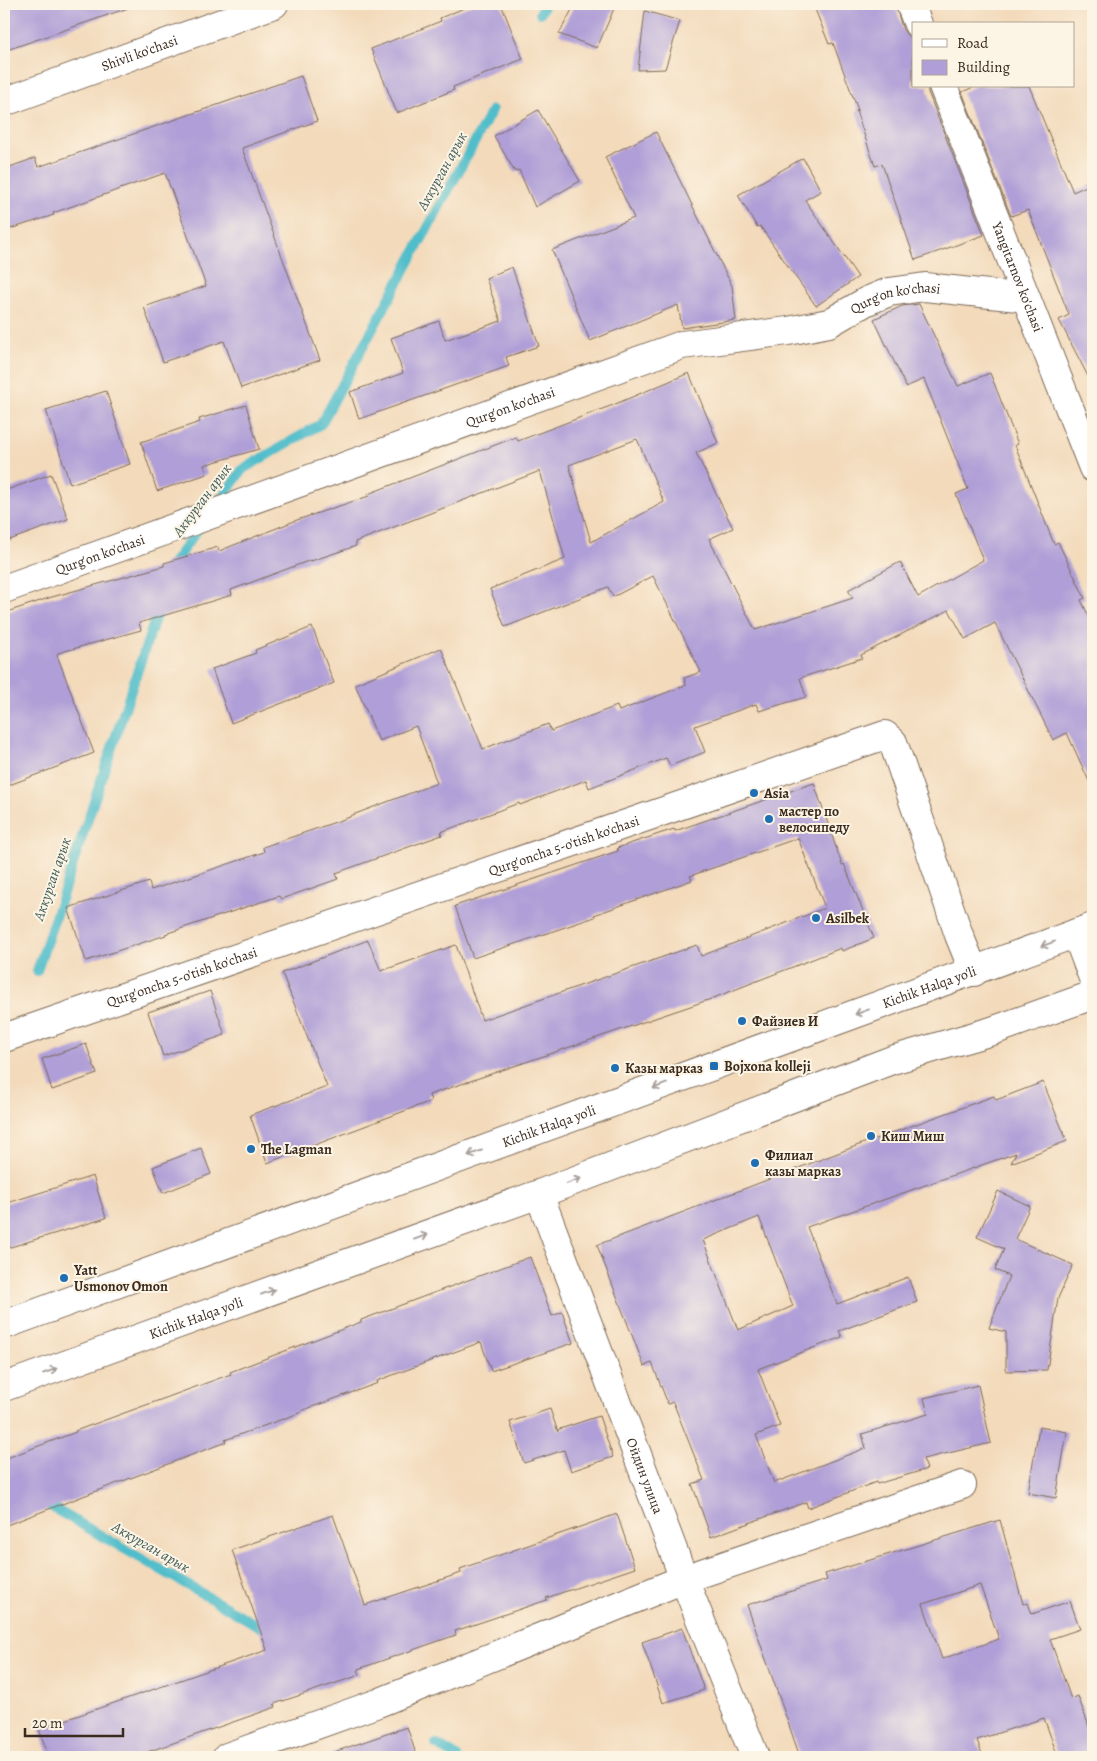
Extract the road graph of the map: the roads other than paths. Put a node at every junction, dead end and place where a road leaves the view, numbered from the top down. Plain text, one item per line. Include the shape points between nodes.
1 (274, 4) edge
2 (910, 4) edge
3 (917, 22) edge
4 (944, 88) edge
5 (4, 102) edge
6 (1026, 298) junction
7 (1093, 468) edge
8 (4, 589) edge
9 (1085, 930) edge
10 (974, 972) junction
11 (1093, 978) edge
12 (1093, 995) edge
13 (4, 1038) edge
14 (540, 1194) junction
15 (4, 1325) edge
16 (4, 1387) edge
17 (962, 1485) dead end
18 (684, 1579) junction
19 (227, 1757) edge
20 (755, 1757) edge

1 - 5 main road, Shivli ko'chasi
2 - 3 main road
4 - 6 main road, Yangitarnov ko'chasi
6 - 7 main road, Yangitarnov ko'chasi
6 - 8 main road, Qurg'on ko'chasi via 925,287 898,290 867,300 829,323 682,345
9 -> 10 main road, Kichik Halqa yo'li
9 - 11 main road
10 - 13 main road, Qurg'oncha 5-o'tish ko'chasi via 893,742 885,735
10 -> 15 main road, Kichik Halqa yo'li
14 -> 12 main road, Kichik Halqa yo'li via 892,1060 992,1031
16 -> 14 main road, Kichik Halqa yo'li
14 - 18 main road, Ойдин улица
17 - 18 main road
18 - 19 main road via 378,1703
18 - 20 main road, Ойдин улица

